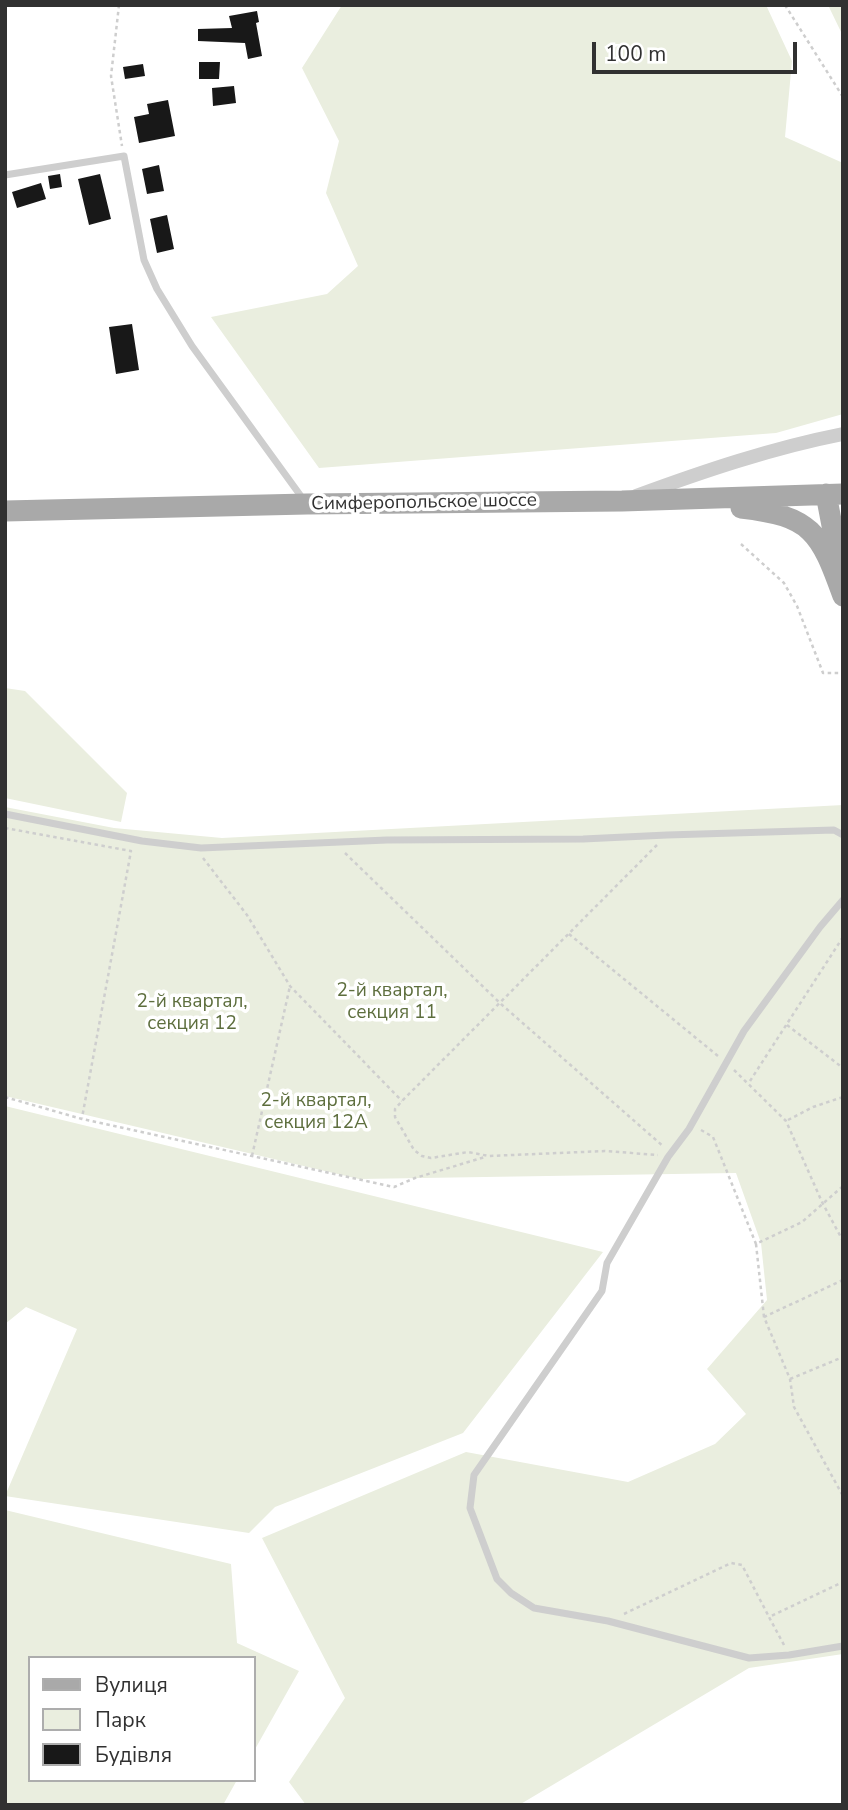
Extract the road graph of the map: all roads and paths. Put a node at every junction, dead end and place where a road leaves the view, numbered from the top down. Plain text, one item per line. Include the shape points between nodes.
1 (120, 5) edge
2 (785, 5) edge
3 (843, 97) edge
4 (124, 156) junction
5 (5, 175) edge
6 (843, 434) edge
7 (834, 494) edge
8 (669, 499) junction
9 (622, 501) junction
10 (307, 504) junction
11 (5, 511) edge
12 (741, 544) dead end
13 (843, 581) edge
14 (843, 596) edge
15 (843, 673) edge
16 (5, 814) edge
17 (5, 828) edge
18 (667, 835) junction
19 (843, 835) edge
20 (335, 844) junction
21 (194, 847) junction
22 (843, 901) edge
23 (569, 934) junction
24 (843, 937) edge
25 (290, 986) junction
26 (500, 1004) junction
27 (786, 1024) junction
28 (727, 1064) junction
29 (843, 1068) edge
30 (749, 1082) junction
31 (5, 1097) edge
32 (843, 1097) edge
33 (401, 1101) junction
34 (82, 1119) junction
35 (786, 1121) junction
36 (689, 1129) junction
37 (669, 1155) junction
38 (252, 1156) junction
39 (489, 1156) junction
40 (843, 1186) edge
41 (822, 1202) junction
42 (843, 1241) edge
43 (756, 1244) junction
44 (843, 1280) edge
45 (764, 1317) junction
46 (843, 1357) edge
47 (790, 1379) junction
48 (843, 1496) edge
49 (843, 1582) edge
50 (769, 1618) junction
51 (608, 1621) junction
52 (843, 1646) edge
53 (789, 1654) junction

1 - 4 path via 111,76
2 - 3 path
4 - 5 lane
4 - 10 lane via 144,260 157,289
6 - 9 street via 784,447
7 - 8 main road, Симферопольское шоссе
7 - 13 main road
8 - 9 main road, Симферопольское шоссе
8 - 14 main road via 769,511 803,524 823,545
9 - 10 main road, Симферопольское шоссе
10 - 11 main road, Симферопольское шоссе
12 - 15 path via 783,583 823,673
16 - 21 lane
17 - 34 path via 131,851
18 - 19 lane via 834,830
18 - 20 lane
18 - 23 path
20 - 21 lane
20 - 26 path
21 - 25 path via 247,915
22 - 28 lane via 744,1031
23 - 26 path
23 - 28 path
24 - 27 path
25 - 33 path
25 - 38 path
26 - 33 path
26 - 37 path
27 - 29 path
27 - 30 path
28 - 30 path
28 - 36 lane
30 - 35 path
31 - 34 path
32 - 35 path
33 - 39 path via 395,1117 422,1156 468,1152
34 - 38 path
35 - 41 path
36 - 37 lane
36 - 43 path via 713,1137
37 - 39 path via 605,1151
37 - 51 lane via 607,1263 602,1292 474,1475 470,1508 497,1579 534,1608
38 - 39 path via 394,1187
40 - 41 path
41 - 42 path
41 - 43 path via 802,1222
43 - 45 path
44 - 45 path
45 - 47 path
46 - 47 path
47 - 48 path via 794,1407
49 - 50 path
50 - 51 path via 742,1565 731,1563
50 - 53 path
51 - 53 lane via 749,1658
52 - 53 lane

